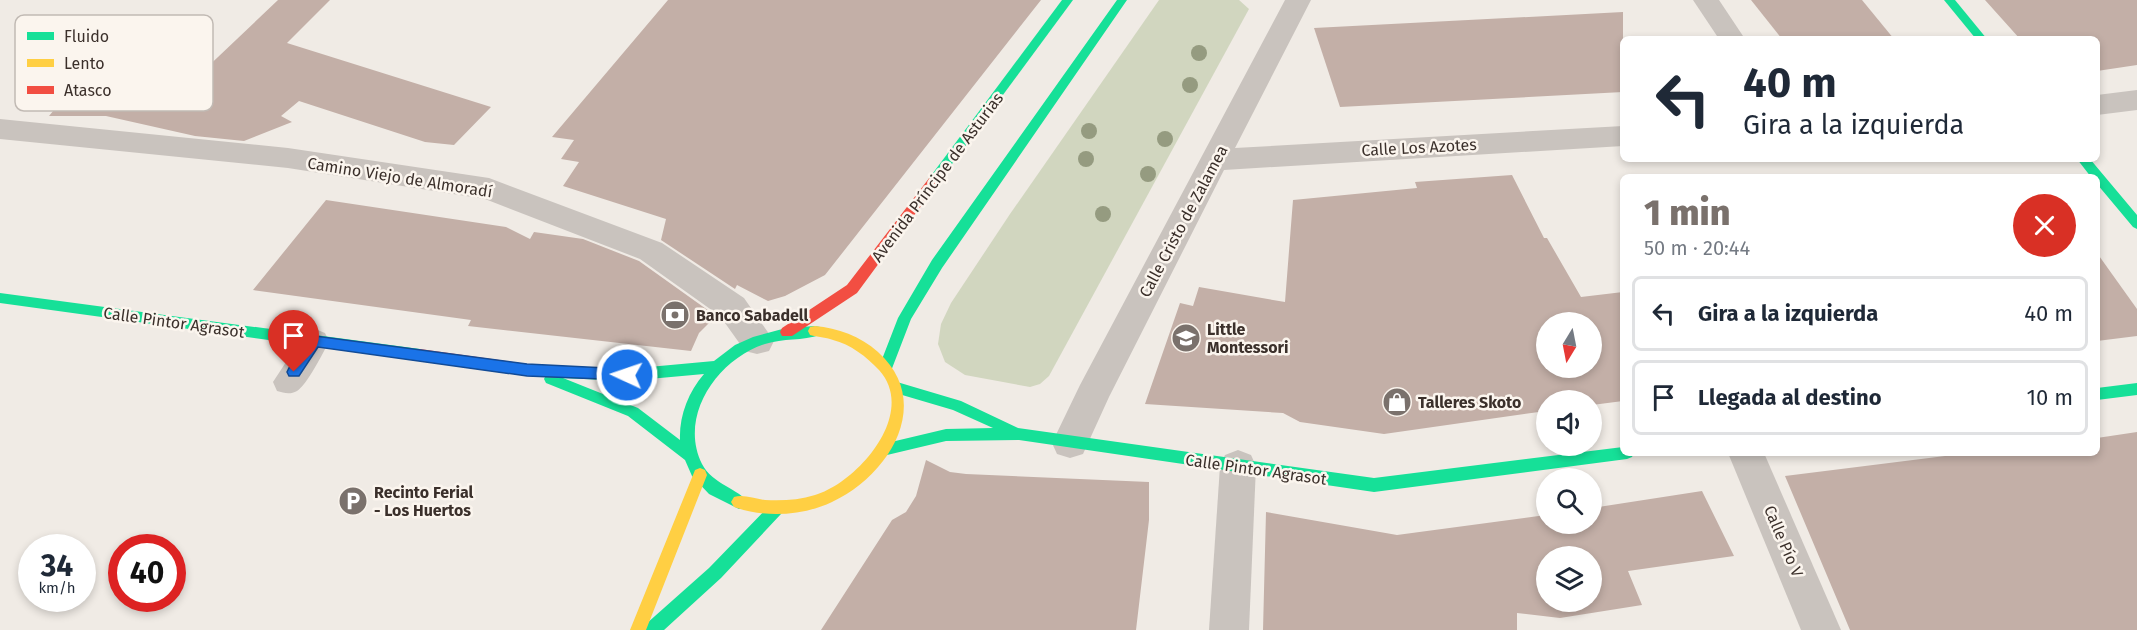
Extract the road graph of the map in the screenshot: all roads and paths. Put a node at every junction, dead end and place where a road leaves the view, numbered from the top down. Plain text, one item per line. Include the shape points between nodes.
1 (1068, 0) edge
2 (1122, 0) edge
3 (1298, 0) edge
4 (1706, 0) edge
5 (1949, 0) edge
6 (1730, 36) edge
7 (1979, 36) edge
8 (2137, 100) edge
9 (2100, 105) edge
10 (0, 129) edge
11 (1620, 136) edge
12 (1216, 160) junction
13 (2085, 162) edge
14 (2095, 174) edge
15 (2100, 179) edge
16 (2137, 224) edge
17 (0, 298) edge
18 (771, 337) junction
19 (315, 341) junction
20 (716, 367) junction
21 (886, 367) junction
22 (527, 370) junction
23 (288, 382) dead end
24 (897, 388) junction
25 (2137, 389) edge
26 (2100, 394) edge
27 (1019, 434) junction
28 (1070, 443) junction
29 (887, 449) junction
30 (1620, 454) edge
31 (689, 455) junction
32 (1747, 456) edge
33 (1238, 466) junction
34 (700, 475) junction
35 (776, 509) junction
36 (638, 630) edge
37 (652, 630) edge
38 (1229, 630) edge
39 (1821, 630) edge

1 - 18 street, Avenida Príncipe de Asturias via 852,290
2 - 21 street via 937,264 904,318
3 - 12 street, Calle Cristo de Zalamea
4 - 6 street
5 - 7 street
8 - 9 street
10 - 18 street, Camino Viejo de Almoradí via 288,158 489,189 651,251
11 - 12 street, Calle Los Azotes
12 - 28 street, Calle Cristo de Zalamea
13 - 14 street
15 - 16 street
17 - 19 street, Calle Pintor Agrasot
18 - 20 street via 734,352
18 - 21 street via 814,331 844,336 868,349
19 - 22 street, Calle Pintor Agrasot
19 - 23 lane
20 - 22 street, Calle Pintor Agrasot via 627,375
20 - 31 street via 695,394 685,424
21 - 24 street
22 - 31 street, Calle Pintor Agrasot via 633,412
24 - 27 street via 956,405
24 - 29 street via 896,429
25 - 26 street
27 - 28 street, Calle Pintor Agrasot
27 - 29 street, Calle Pintor Agrasot via 946,435
28 - 33 street, Calle Pintor Agrasot
29 - 35 street via 867,473 841,492 809,505
30 - 33 street, Calle Pintor Agrasot via 1374,485
31 - 34 street
32 - 39 street, Calle Pío V
33 - 38 street
34 - 35 street via 719,493 745,505
34 - 36 street
35 - 37 street via 715,573

